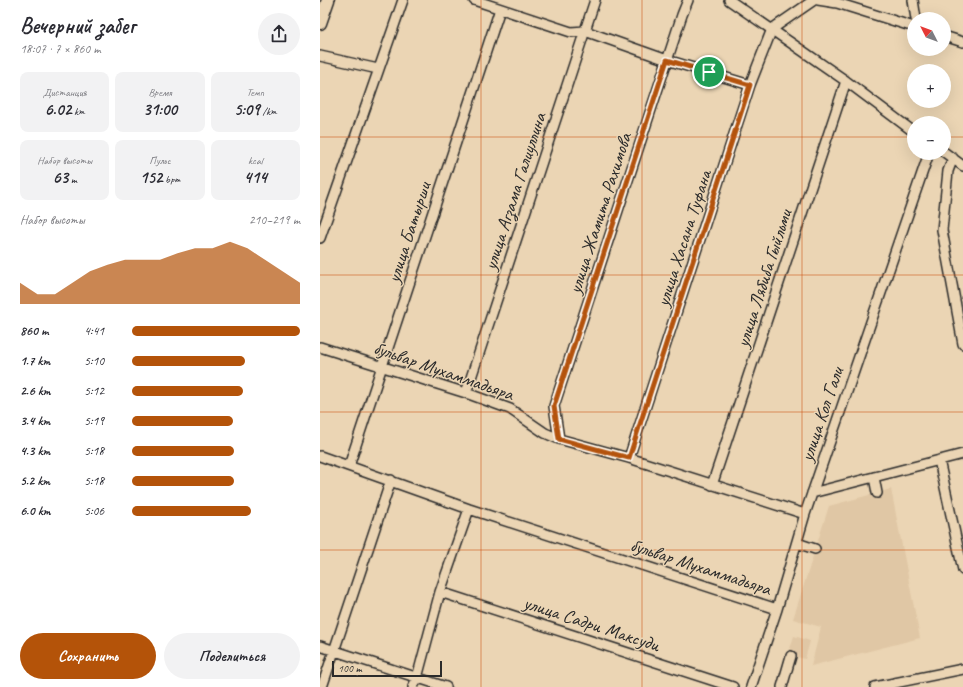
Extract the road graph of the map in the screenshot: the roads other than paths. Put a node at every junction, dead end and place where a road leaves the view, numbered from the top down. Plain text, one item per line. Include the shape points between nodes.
1 (328, 0) edge
2 (403, 0) edge
3 (474, 0) edge
4 (595, 0) edge
5 (688, 0) edge
6 (729, 0) edge
7 (814, 0) edge
8 (818, 0) edge
9 (827, 0) edge
10 (913, 0) edge
11 (500, 9) junction
12 (915, 12) edge
13 (320, 23) edge
14 (907, 25) edge
15 (772, 29) junction
16 (585, 31) junction
17 (951, 38) edge
18 (963, 42) edge
19 (320, 56) edge
20 (667, 60) junction
21 (378, 69) junction
22 (846, 81) junction
23 (750, 85) junction
24 (907, 127) edge
25 (953, 158) joint
26 (928, 160) edge
27 (963, 166) edge
28 (320, 238) edge
29 (963, 344) edge
30 (320, 347) edge
31 (382, 366) junction
32 (466, 393) junction
33 (559, 439) junction
34 (963, 454) edge
35 (320, 456) edge
36 (629, 458) junction
37 (939, 460) junction
38 (349, 466) junction
39 (874, 477) junction
40 (391, 480) junction
41 (712, 486) junction
42 (812, 493) junction
43 (877, 493) dead end
44 (469, 509) junction
45 (805, 514) junction
46 (797, 543) junction
47 (815, 549) dead end
48 (963, 570) edge
49 (440, 592) junction
50 (777, 609) junction
51 (320, 646) edge
52 (334, 651) junction
53 (791, 656) dead end
54 (963, 669) edge
55 (417, 678) junction
56 (893, 685) edge
57 (322, 687) edge
58 (413, 687) edge
59 (446, 687) edge
60 (733, 687) edge
61 (751, 687) edge
62 (782, 687) edge
63 (875, 687) edge

1 - 13 main road
2 - 21 street
3 - 11 street
4 - 16 street, улица Агзама Галиуллина
5 - 20 street, улица Жамита Рахимова
6 - 15 street
7 - 15 street
8 - 9 street
9 - 14 street
10 - 12 street
11 - 16 street via 571,32
11 - 31 street, улица Батырши
15 - 22 street
15 - 23 street, улица Хасана Туфана
16 - 20 street
16 - 32 street, улица Агзама Галиуллина
17 - 18 street
19 - 21 street
20 - 23 street
20 - 33 street, улица Жамита Рахимова via 554,406
21 - 28 street
22 - 24 street
22 - 41 street, улица Лябиба Гыйльми
23 - 36 street, улица Хасана Туфана
25 - 27 street
25 - 29 street via 948,171 942,230
26 - 42 street, улица Кол Гали
30 - 31 street, бульвар Мухаммадьяра
31 - 32 street, бульвар Мухаммадьяра
31 - 38 street, улица Батырши
32 - 33 street, бульвар Мухаммадьяра via 510,409 545,433
33 - 36 street, бульвар Мухаммадьяра
34 - 37 street
35 - 38 street, бульвар Мухаммадьяра
36 - 41 street, бульвар Мухаммадьяра
37 - 39 street
37 - 48 street
38 - 40 street, бульвар Мухаммадьяра
39 - 42 street
39 - 43 street
40 - 44 street, бульвар Мухаммадьяра
40 - 52 street
41 - 45 street, бульвар Мухаммадьяра
42 - 45 street, улица Кол Гали
44 - 49 street
44 - 50 street, бульвар Мухаммадьяра
45 - 46 street, улица Кол Гали
46 - 47 street
46 - 50 street, улица Кол Гали
49 - 55 street
49 - 60 street, улица Садри Максуди
50 - 61 street, улица Кол Гали
51 - 52 street
52 - 55 street
52 - 57 street
53 - 62 street
54 - 56 street
55 - 58 street
55 - 59 street
56 - 63 street

